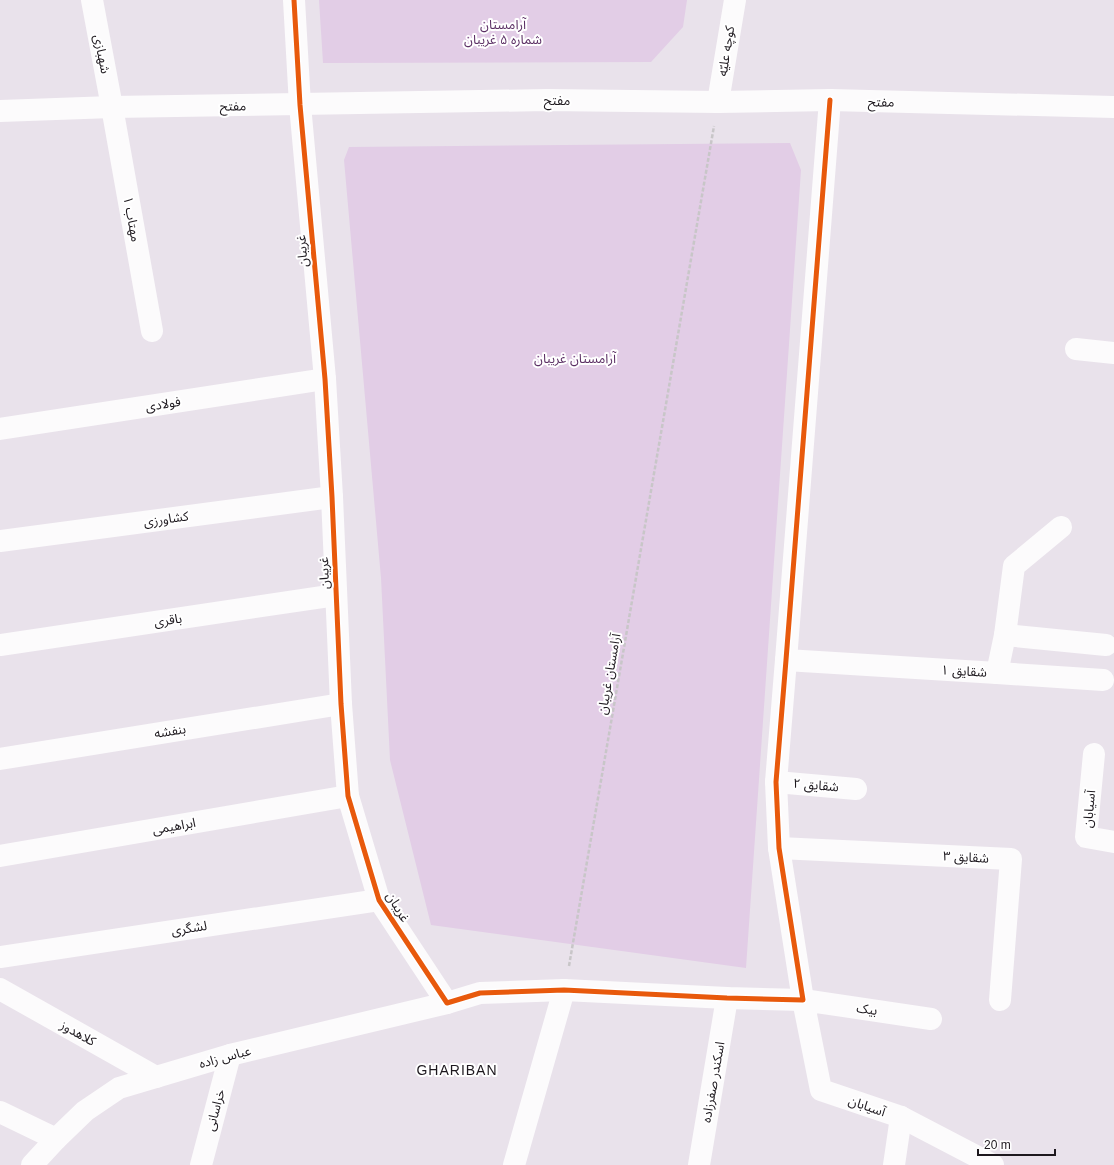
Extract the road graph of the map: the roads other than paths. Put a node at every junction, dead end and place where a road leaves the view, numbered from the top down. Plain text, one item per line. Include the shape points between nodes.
1 (92, 0) edge
2 (294, 0) edge
3 (735, 0) edge
4 (830, 100) junction
5 (718, 102) junction
6 (300, 105) junction
7 (1114, 107) edge
8 (112, 108) junction
9 (0, 111) edge
10 (152, 330) dead end
11 (1076, 349) dead end
12 (1114, 353) edge
13 (325, 379) junction
14 (0, 429) edge
15 (332, 497) junction
16 (1061, 527) dead end
17 (0, 541) edge
18 (336, 595) junction
19 (1005, 635) junction
20 (0, 645) edge
21 (1106, 645) dead end
22 (786, 660) junction
23 (997, 673) junction
24 (1103, 680) dead end
25 (340, 704) junction
26 (1094, 754) dead end
27 (0, 759) edge
28 (776, 782) junction
29 (856, 789) dead end
30 (348, 796) junction
31 (1114, 842) edge
32 (779, 848) junction
33 (0, 856) edge
34 (379, 900) junction
35 (0, 957) edge
36 (0, 989) edge
37 (564, 990) junction
38 (727, 998) junction
39 (803, 1000) junction
40 (1000, 1000) dead end
41 (447, 1003) junction
42 (931, 1019) dead end
43 (230, 1055) junction
44 (156, 1077) junction
45 (0, 1112) edge
46 (901, 1117) junction
47 (56, 1139) junction
48 (32, 1165) edge
49 (201, 1165) edge
50 (514, 1165) edge
51 (698, 1165) edge
52 (894, 1165) edge
53 (994, 1165) edge

1 - 8 street, شهبازی
2 - 6 street, غریبان
3 - 5 street, کوچه علیّه
4 - 5 street, مفتح
4 - 7 street, مفتح
4 - 22 street
5 - 6 street, مفتح via 547,100
6 - 8 street, مفتح
6 - 13 street, غریبان
8 - 9 street, مفتح
8 - 10 street, مهتاب ۱
11 - 12 street
13 - 14 street, فولادی
13 - 15 street, غریبان
15 - 17 street, کشاورزی
15 - 18 street, غریبان
16 - 19 street, شقایق ۱ via 1014,566
18 - 20 street, باقری
18 - 25 street, غریبان
19 - 21 street
19 - 23 street, شقایق ۱
22 - 23 street, شقایق ۱
22 - 28 street
23 - 24 street
25 - 27 street, بنفشه
25 - 30 street, غریبان
26 - 31 street, آسیابان via 1086,837
28 - 29 street, شقایق ۲
28 - 32 street
30 - 33 street, ابراهیمی
30 - 34 street, غریبان
32 - 39 street
32 - 40 street, شقایق ۳ via 1011,859
34 - 35 street, لشگری
34 - 41 street, غریبان
36 - 44 street, کلاهدوز
37 - 38 street, بیک
37 - 41 street via 480,993
37 - 50 street
38 - 39 street, بیک
38 - 51 street, اسکندر صفرزاده
39 - 42 street, بیک
39 - 46 street, آسیابان via 821,1090
41 - 43 street, عباس زاده
43 - 44 street, عباس زاده
43 - 49 street, خراسانی
44 - 47 street, عباس زاده via 119,1088 85,1111
45 - 47 street
46 - 52 street
46 - 53 street, آسیابان
47 - 48 street, عباس زاده

